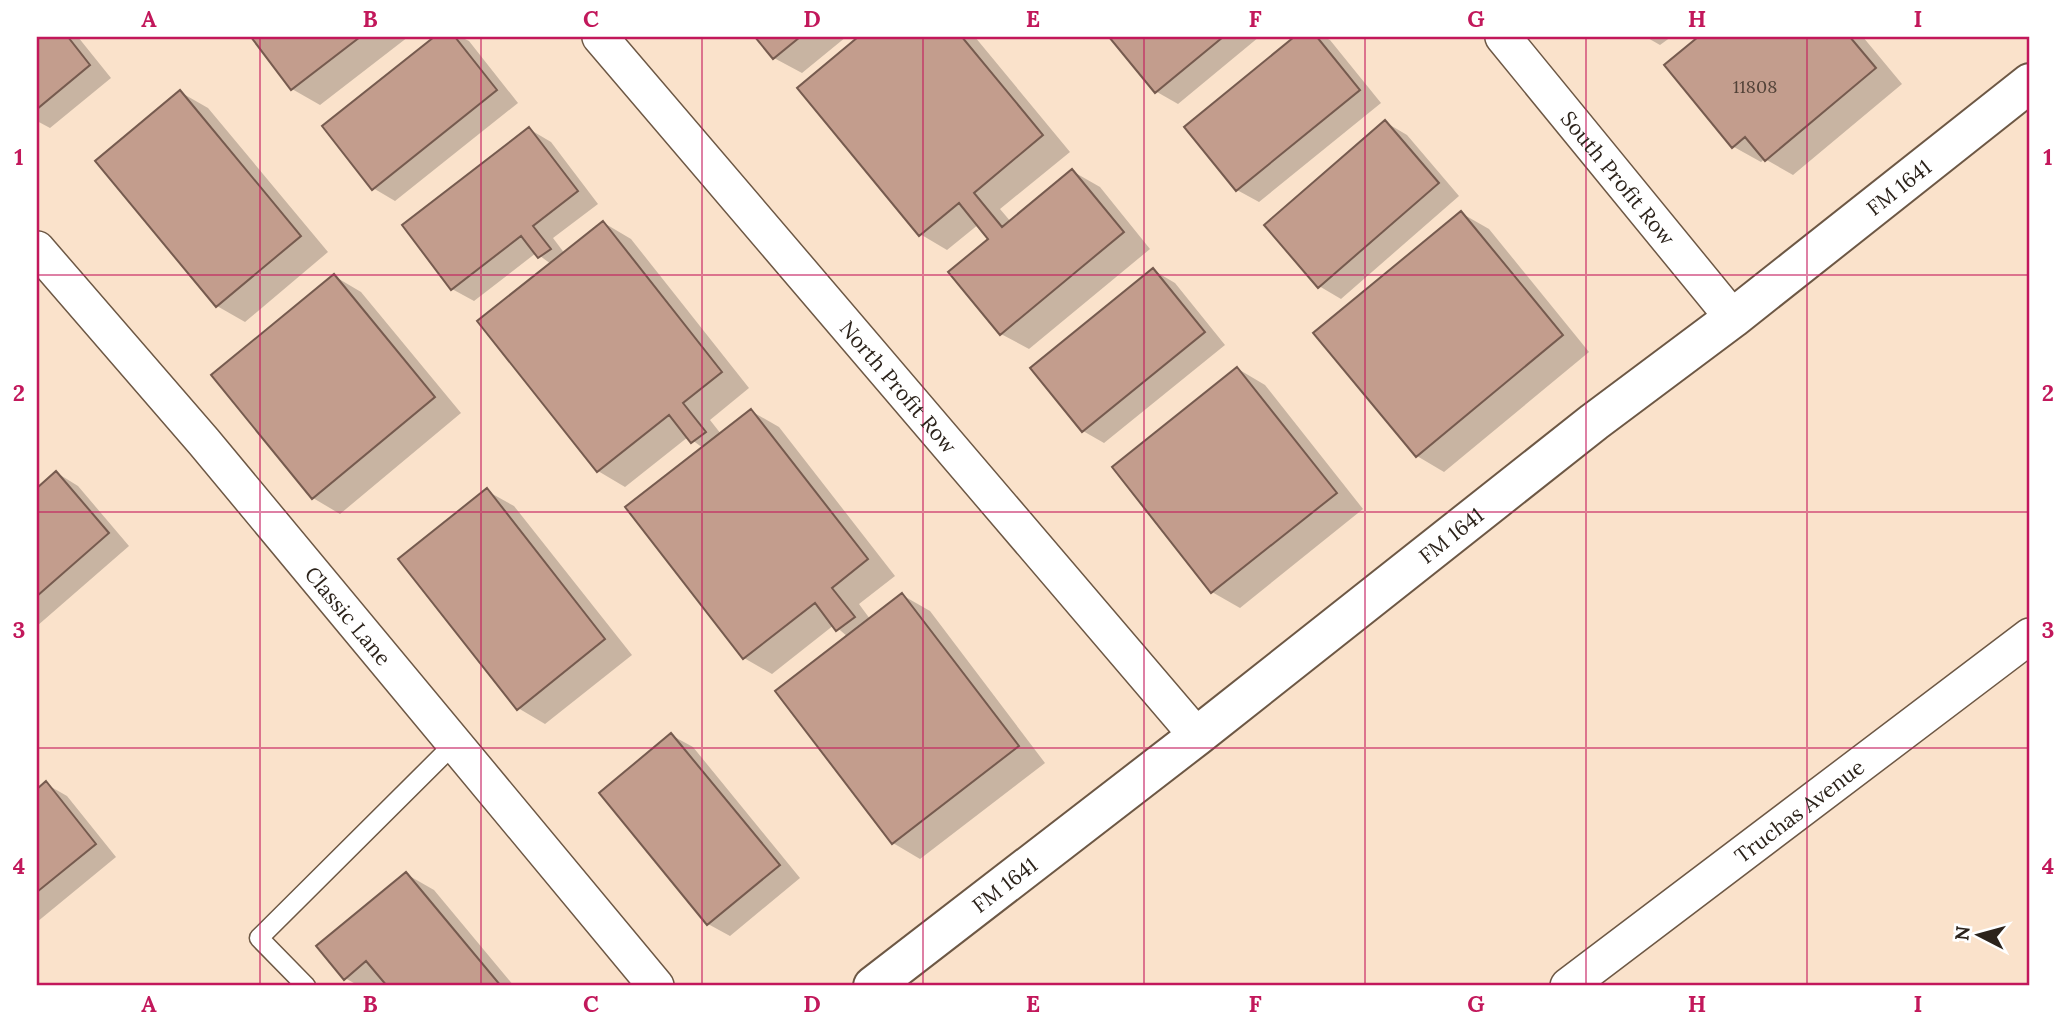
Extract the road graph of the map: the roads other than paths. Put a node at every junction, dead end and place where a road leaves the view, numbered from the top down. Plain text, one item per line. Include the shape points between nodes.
1 (600, 37) edge
2 (1503, 37) edge
3 (2030, 83) edge
4 (37, 249) edge
5 (1733, 318) junction
6 (2030, 636) edge
7 (1197, 736) junction
8 (454, 744) junction
9 (306, 986) edge
10 (656, 986) edge
11 (873, 986) edge
12 (1568, 986) edge

1 - 7 street, North Profit Row
2 - 5 street, South Profit Row
3 - 5 main road, FM 1641 / FM 1641
4 - 8 street, Classic Lane
5 - 7 main road, FM 1641 / FM 1641
6 - 12 street, Truchas Avenue
7 - 11 main road, FM 1641 / FM 1641
8 - 9 lane via 259,937
8 - 10 street, Classic Lane

